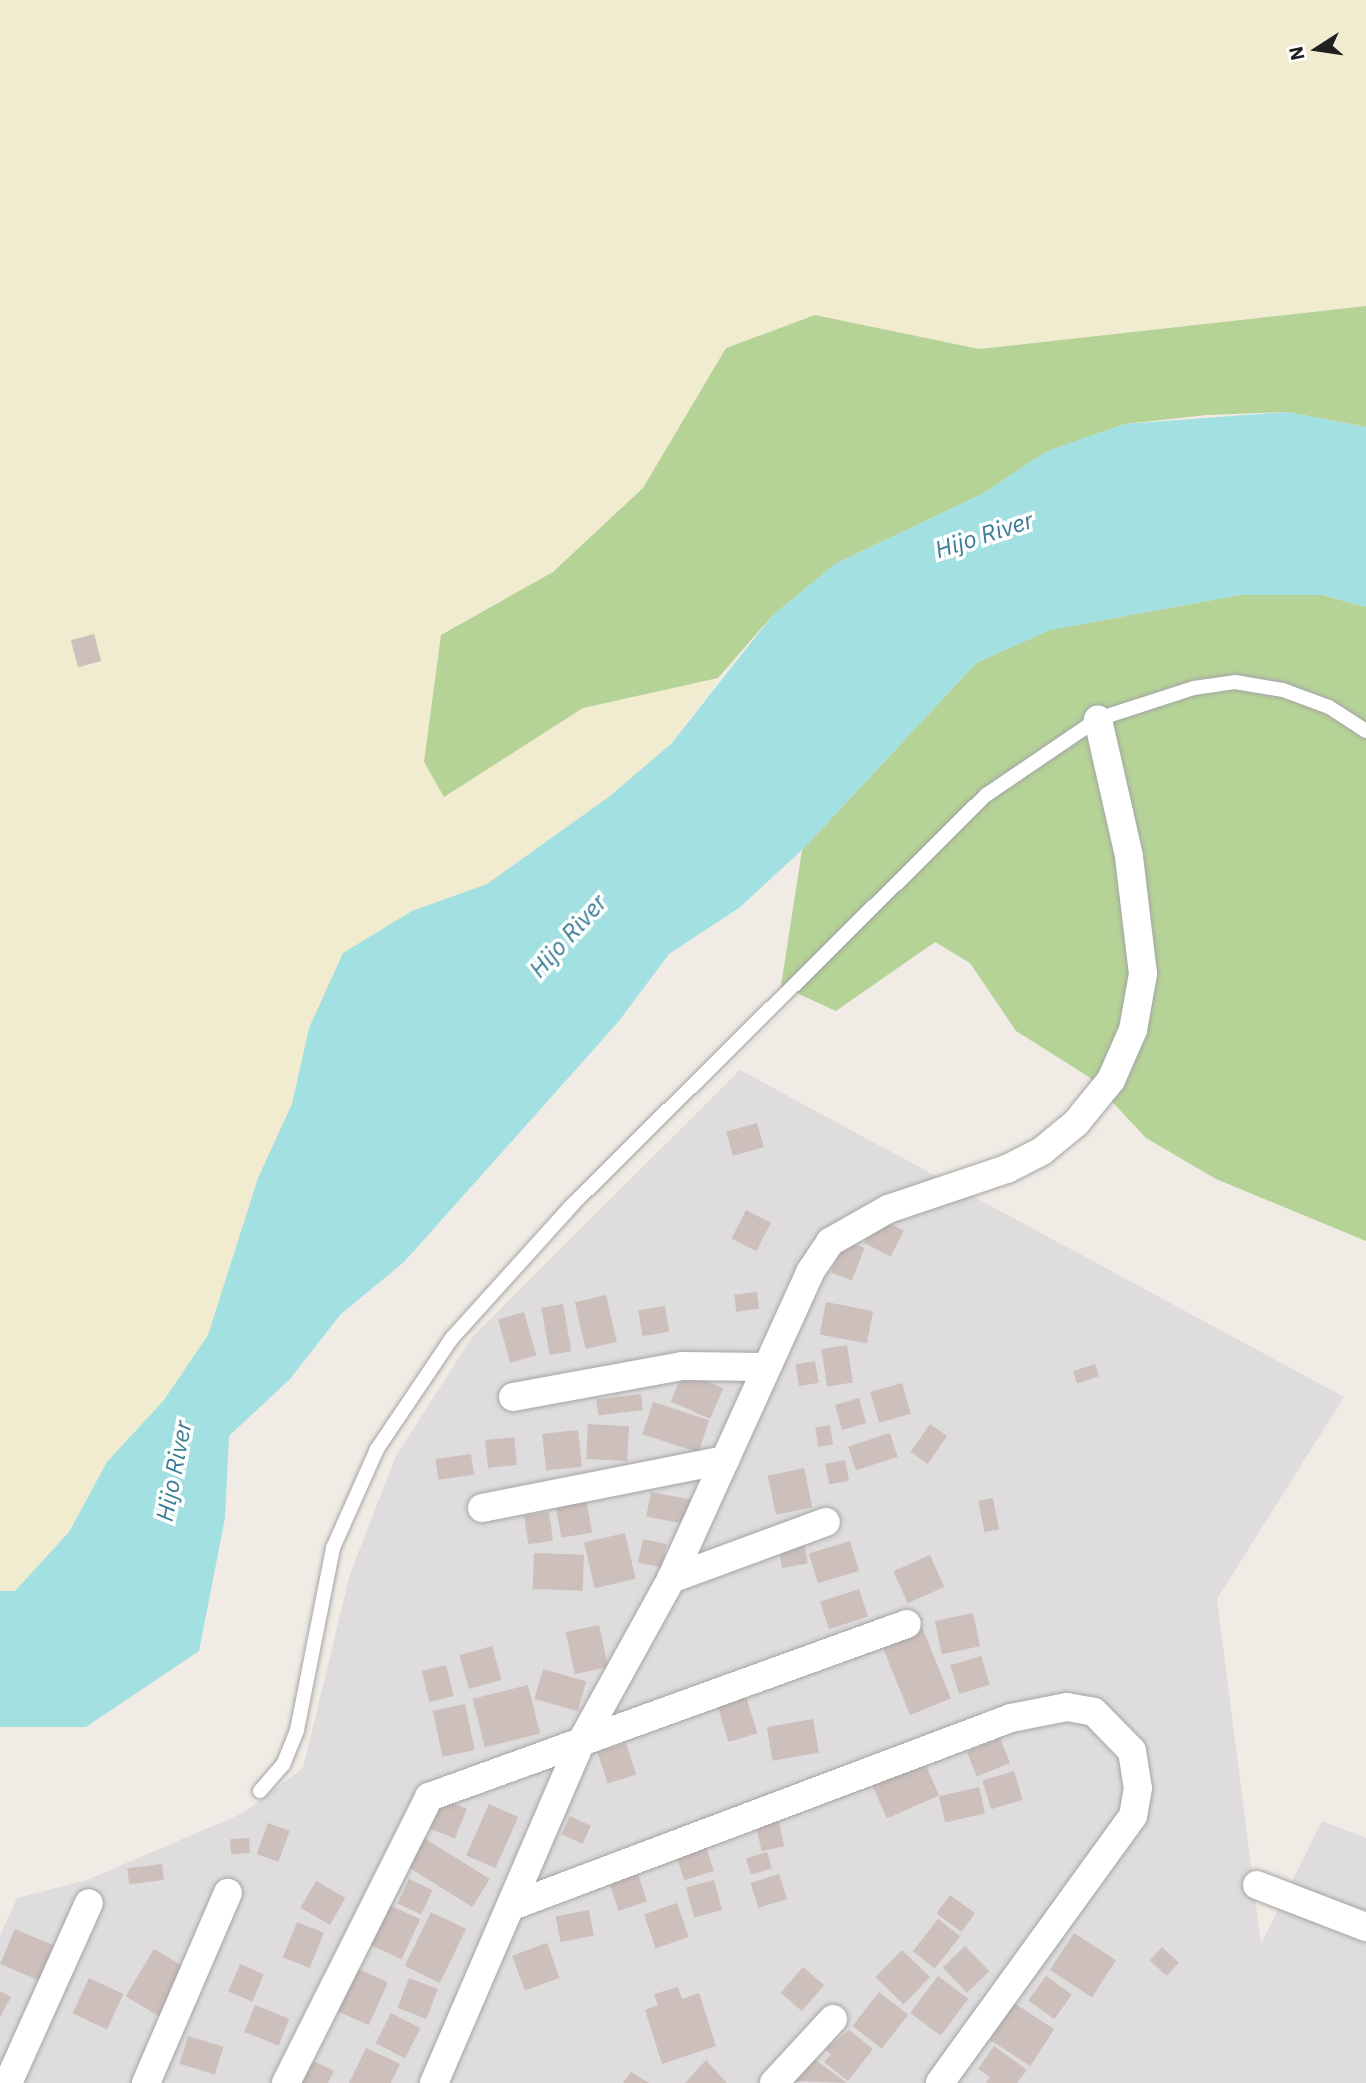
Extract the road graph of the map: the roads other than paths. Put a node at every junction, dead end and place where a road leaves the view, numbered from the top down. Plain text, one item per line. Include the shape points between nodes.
1 (1098, 719) junction
2 (1366, 731) edge
3 (766, 1367) junction
4 (513, 1397) dead end
5 (725, 1460) junction
6 (482, 1508) dead end
7 (826, 1522) dead end
8 (671, 1579) junction
9 (907, 1624) dead end
10 (579, 1746) junction
11 (260, 1791) dead end
12 (1257, 1885) dead end
13 (228, 1892) dead end
14 (89, 1903) dead end
15 (515, 1905) junction
16 (1366, 1927) edge
17 (833, 2019) dead end
18 (8, 2083) edge
19 (146, 2083) edge
20 (286, 2083) edge
21 (434, 2083) edge
22 (774, 2083) edge
23 (940, 2083) edge

1 - 2 lane via 1132,704 1235,682 1329,707
1 - 3 street via 1129,856 1143,974 1133,1030 1111,1080 1076,1123 1042,1151 1007,1169 888,1209 830,1242
1 - 11 lane via 1047,748 977,805 572,1204 452,1338 377,1449 333,1548 297,1730 284,1765
3 - 4 street via 682,1366
3 - 5 street
5 - 6 street
5 - 8 street
7 - 8 street
8 - 10 street
9 - 10 street
10 - 15 street
10 - 20 street via 429,1797
12 - 16 street
13 - 19 street
14 - 18 street
15 - 21 street
15 - 23 street via 1011,1718 1067,1707 1094,1712 1132,1751 1138,1788 1133,1816
17 - 22 street

